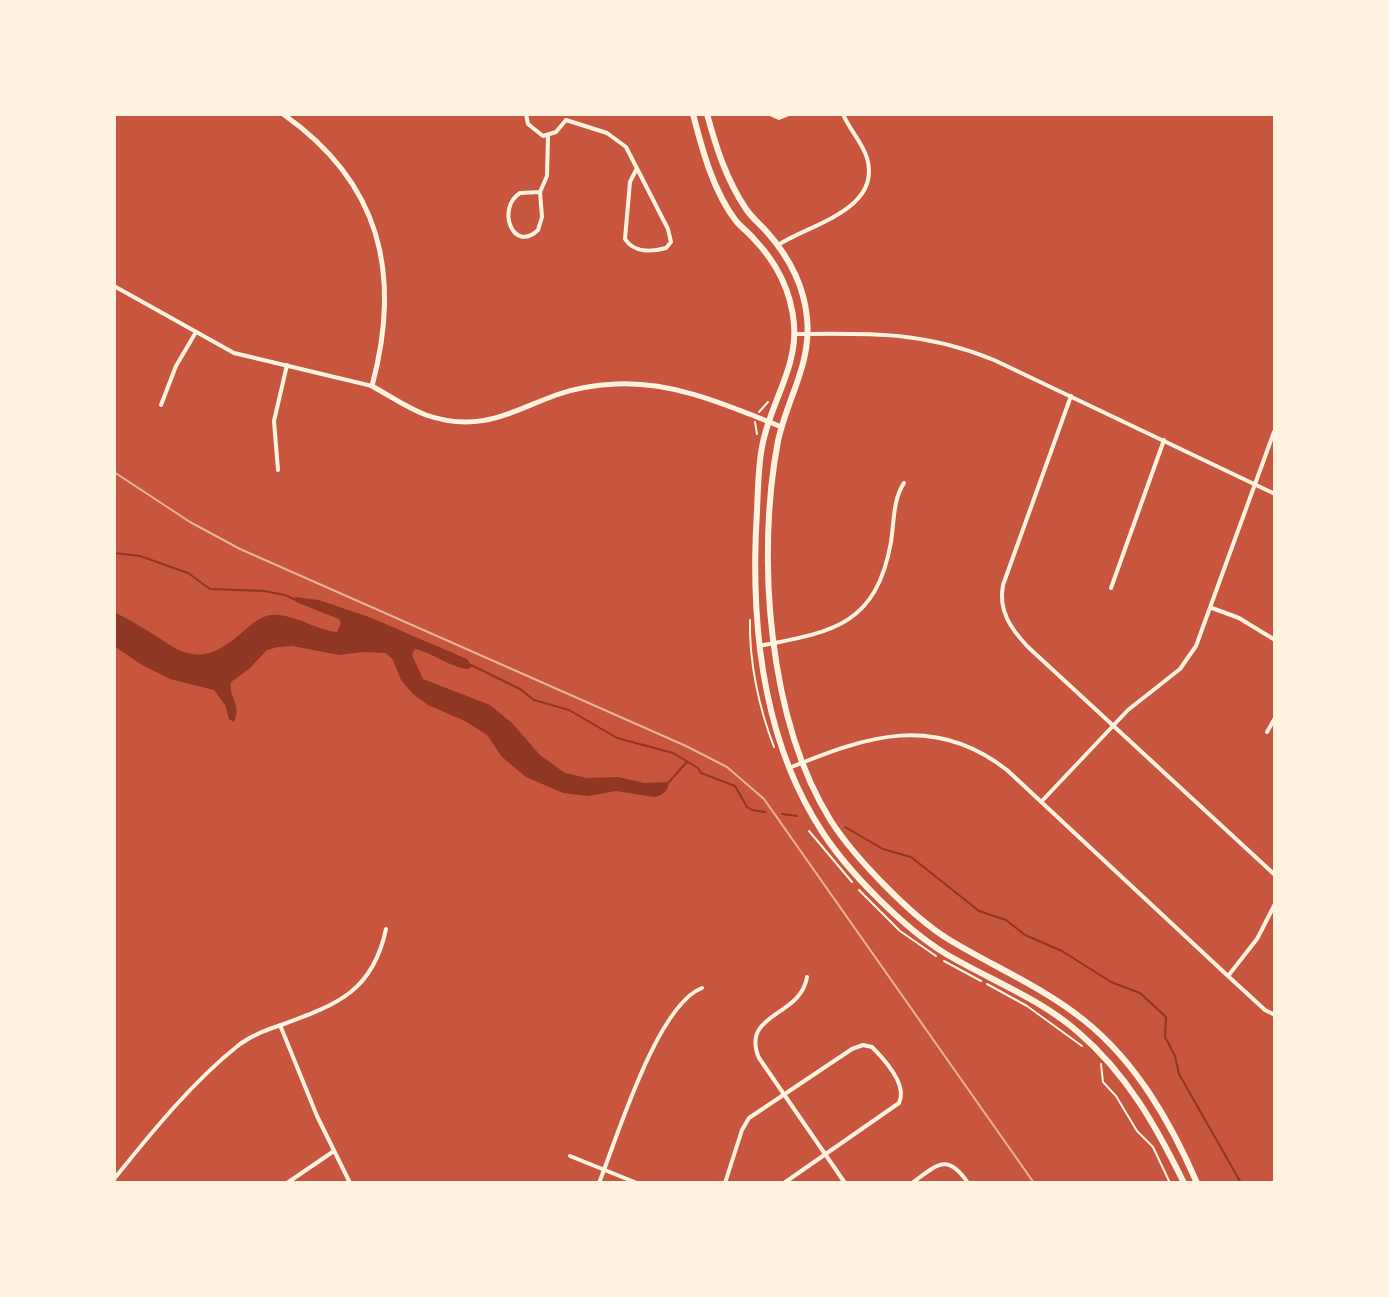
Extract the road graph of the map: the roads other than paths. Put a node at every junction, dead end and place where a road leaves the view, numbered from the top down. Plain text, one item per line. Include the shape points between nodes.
1 (283, 114) edge
2 (526, 114) edge
3 (693, 114) edge
4 (707, 114) edge
5 (770, 114) edge
6 (789, 114) edge
7 (843, 114) edge
8 (566, 117) edge
9 (548, 136) junction
10 (636, 170) junction
11 (540, 192) junction
12 (778, 245) junction
13 (114, 286) edge
14 (196, 332) junction
15 (794, 334) junction
16 (808, 334) junction
17 (287, 365) junction
18 (372, 386) junction
19 (1071, 396) junction
20 (161, 405) dead end
21 (769, 422) junction
22 (782, 427) junction
23 (1274, 432) edge
24 (1164, 440) junction
25 (278, 470) dead end
26 (904, 483) dead end
27 (1257, 484) junction
28 (1275, 494) edge
29 (1111, 588) dead end
30 (1212, 608) junction
31 (1275, 640) edge
32 (773, 643) junction
33 (759, 646) junction
34 (1275, 718) edge
35 (1113, 726) junction
36 (1267, 732) dead end
37 (803, 763) junction
38 (789, 768) junction
39 (1041, 802) junction
40 (1275, 875) edge
41 (1275, 904) edge
42 (386, 929) dead end
43 (1228, 976) junction
44 (807, 977) dead end
45 (702, 988) dead end
46 (1275, 1015) edge
47 (280, 1025) junction
48 (784, 1095) junction
49 (334, 1151) junction
50 (825, 1154) junction
51 (570, 1156) dead end
52 (605, 1169) junction
53 (114, 1179) edge
54 (287, 1183) edge
55 (350, 1183) edge
56 (599, 1183) edge
57 (637, 1183) edge
58 (725, 1183) edge
59 (784, 1183) edge
60 (845, 1183) edge
61 (912, 1183) edge
62 (968, 1183) edge
63 (1184, 1183) edge
64 (1197, 1183) edge

1 - 18 street via 332,156 357,191 374,229 386,304
2 - 9 street via 533,131
3 - 15 main road via 727,206 784,281
4 - 12 main road via 723,167 740,199
5 - 6 street
7 - 12 street via 867,160 865,191 845,211
8 - 9 street
8 - 10 street via 617,139
9 - 11 street via 547,176
10 - 10 street via 668,229 671,242 666,248 643,250 625,239 630,182
11 - 11 street via 520,193 510,203 510,229 520,237 538,230
12 - 16 main road via 801,287
13 - 14 street
14 - 17 street via 234,353
14 - 20 street
15 - 16 street
15 - 21 main road via 790,364
16 - 19 street via 886,334 951,344
16 - 22 main road
17 - 18 street
17 - 25 street via 274,421
18 - 21 street via 425,415 459,422 507,416 578,389 639,384 694,394
19 - 24 street
19 - 35 street via 1003,585 1002,606 1017,636
21 - 22 street
21 - 33 main road via 754,548
22 - 32 main road via 769,557
23 - 27 street
24 - 27 street
24 - 29 street
26 - 32 street via 885,569 867,602 830,631
27 - 28 street
27 - 30 street
30 - 31 street
30 - 35 street via 1186,661
32 - 33 street
32 - 37 main road via 783,700
33 - 38 main road
34 - 36 street
35 - 39 street
35 - 40 street
37 - 38 street
37 - 39 street via 885,735 930,736 990,757
37 - 64 main road via 842,837 918,915 945,937 1052,996 1108,1042 1160,1110
38 - 63 main road via 831,845 912,927 948,955 1061,1019 1102,1054 1144,1107
39 - 43 street
41 - 43 street via 1257,939
42 - 47 street via 382,949 354,991 338,1003
43 - 46 street
44 - 48 street via 803,994 763,1024 755,1040 759,1058
45 - 52 street via 681,1004 655,1045
47 - 49 street
47 - 53 street via 259,1032 227,1055
48 - 50 street
48 - 50 street via 859,1046 872,1047 888,1067 902,1091 899,1103
48 - 58 street via 746,1122
49 - 54 street
49 - 55 street
50 - 59 street
50 - 60 street
51 - 52 street
52 - 56 street
52 - 57 street
61 - 62 street via 943,1163 956,1166

